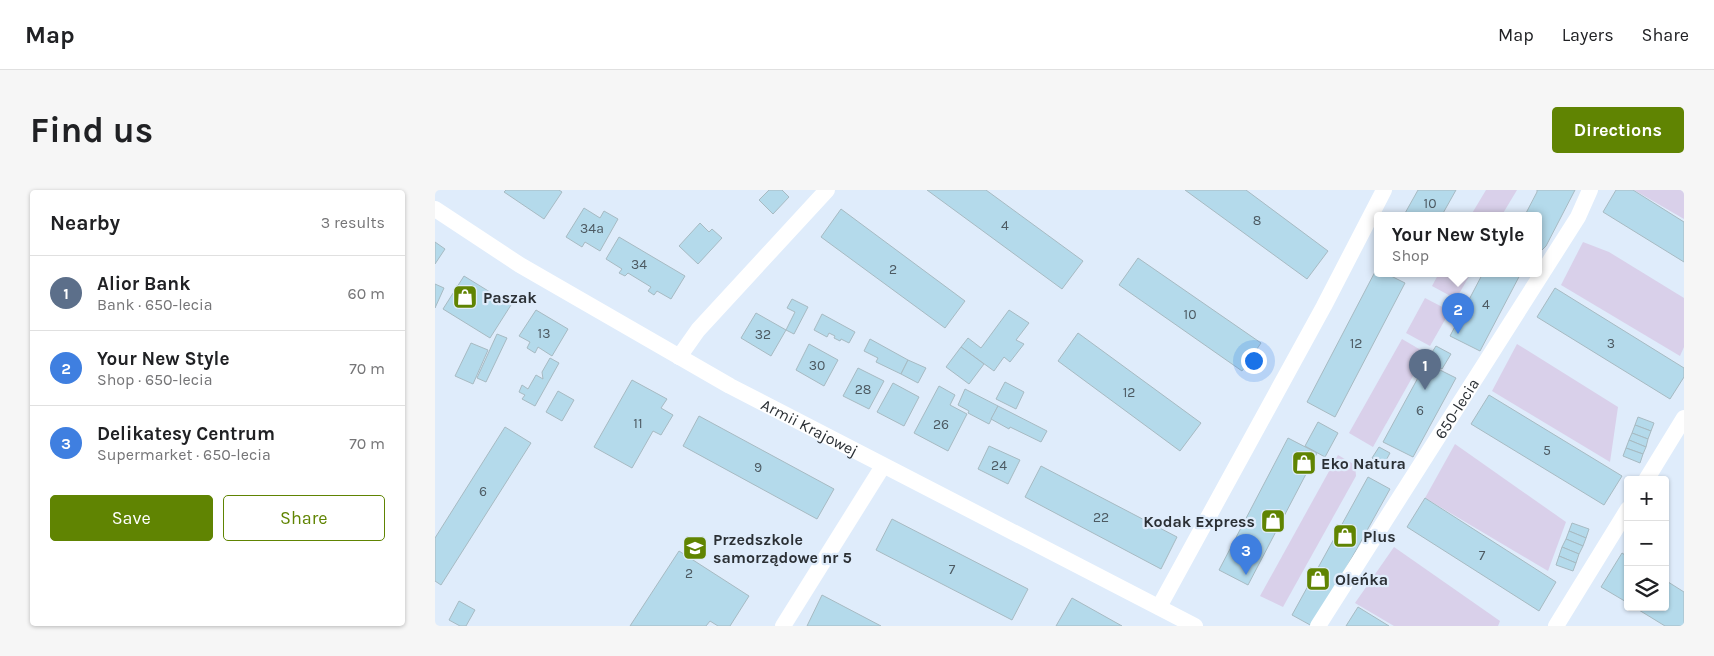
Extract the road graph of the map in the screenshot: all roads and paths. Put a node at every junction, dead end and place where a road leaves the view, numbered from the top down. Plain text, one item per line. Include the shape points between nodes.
1 (827, 190) edge
2 (1384, 190) edge
3 (1589, 190) edge
4 (435, 209) edge
5 (1542, 274) edge
6 (1540, 277) edge
7 (679, 357) junction
8 (1684, 418) edge
9 (883, 466) junction
10 (1648, 476) edge
11 (1624, 516) edge
12 (1159, 607) junction
13 (783, 626) edge
14 (1195, 626) edge
15 (1318, 626) edge
16 (1556, 626) edge

1 - 7 street via 698,330
2 - 12 street
3 - 5 street, 650-lecia via 1578,217
4 - 7 street, Armii Krajowej via 520,265
6 - 15 street, 650-lecia
7 - 9 street, Armii Krajowej
8 - 10 street
9 - 12 street, Armii Krajowej
9 - 13 street
11 - 16 street
12 - 14 street, Armii Krajowej

